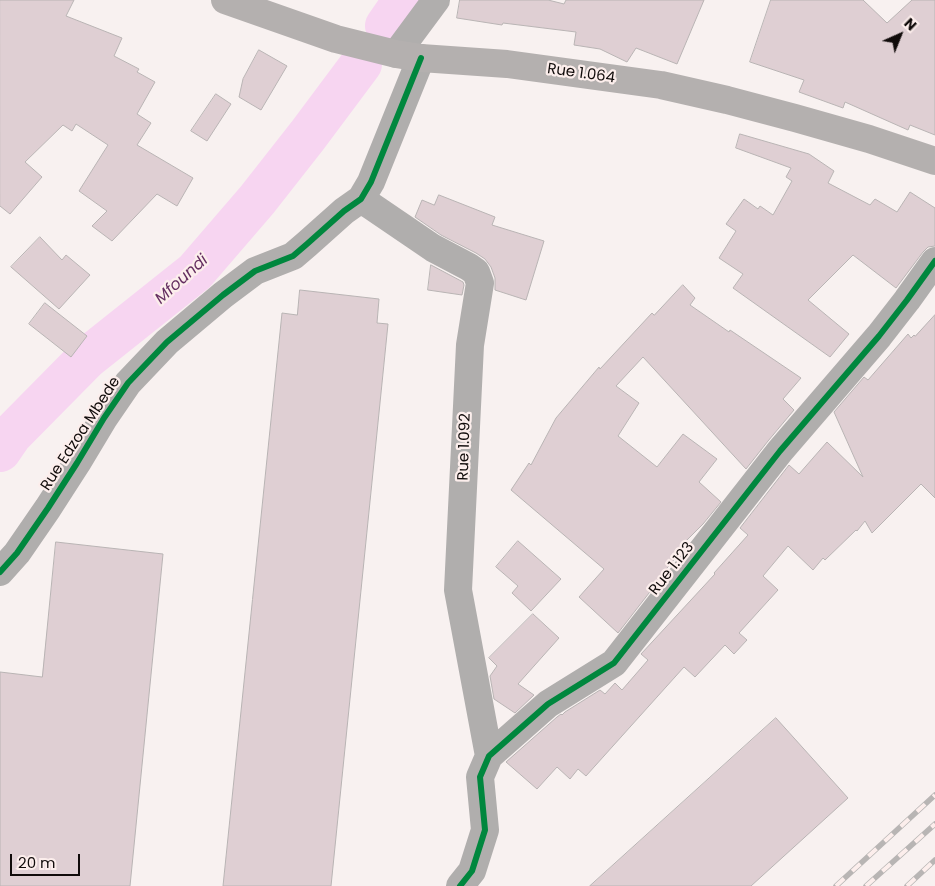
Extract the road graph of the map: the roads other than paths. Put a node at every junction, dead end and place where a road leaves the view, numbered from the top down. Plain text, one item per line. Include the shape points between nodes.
1 (436, 0) edge
2 (240, 2) edge
3 (408, 56) junction
4 (935, 160) edge
5 (361, 199) junction
6 (935, 261) edge
7 (0, 572) edge
8 (489, 756) junction
9 (460, 886) edge

1 - 3 street, Rue Edzoa Mbede
2 - 3 main road, Rue 1.064 via 336,39
3 - 4 main road, Rue 1.064 via 507,64 661,85 795,118
3 - 5 street, Rue Edzoa Mbede via 371,182
5 - 7 street, Rue Edzoa Mbede via 293,256 255,271 223,295 167,342 134,376 22,546
5 - 8 street, Rue 1.092 via 433,248 469,266 476,272 480,283 470,344 458,590
6 - 8 street, Rue 1.123 via 880,336 780,451 614,663 548,704
8 - 9 street, Rue 1.123 via 480,777 485,830 472,871

